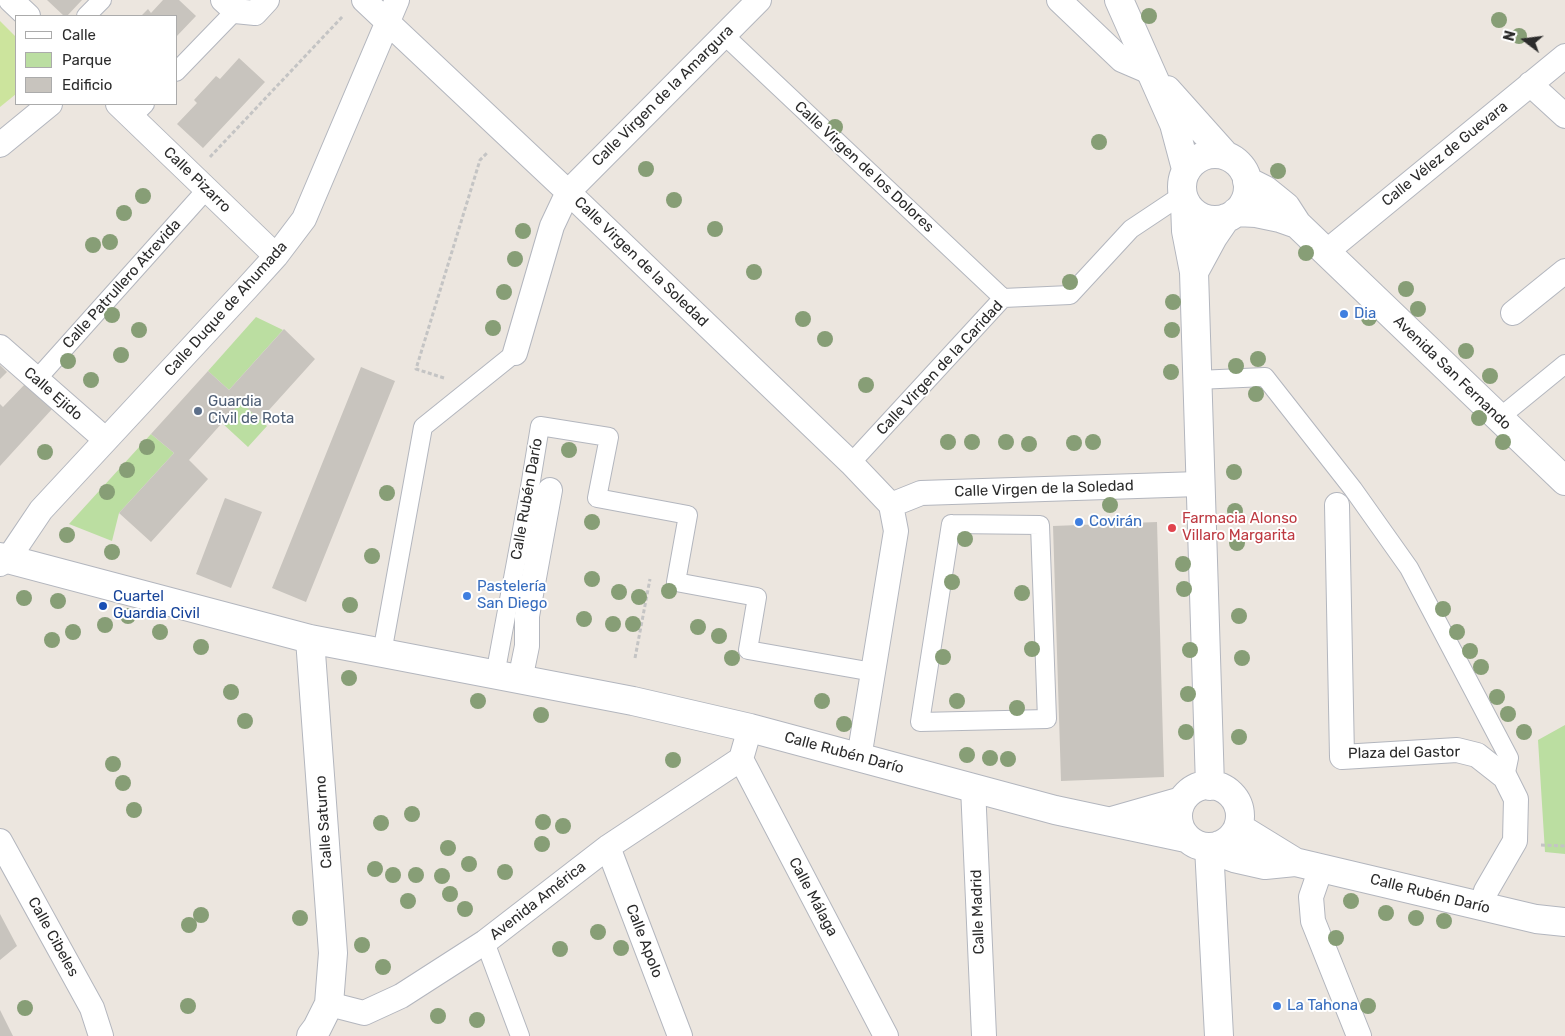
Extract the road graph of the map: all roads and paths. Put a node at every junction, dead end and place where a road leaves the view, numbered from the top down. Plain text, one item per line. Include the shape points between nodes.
1 (11, 0) edge
2 (102, 0) edge
3 (267, 0) edge
4 (364, 0) edge
5 (397, 0) edge
6 (759, 0) edge
7 (1059, 0) edge
8 (1119, 0) edge
9 (229, 6) edge
10 (344, 14) dead end
11 (27, 15) edge
12 (87, 15) edge
13 (388, 22) junction
14 (724, 35) junction
15 (1565, 56) edge
16 (178, 70) edge
17 (1150, 72) junction
18 (1530, 84) junction
19 (49, 105) edge
20 (132, 108) edge
21 (1565, 116) edge
22 (505, 132) junction
23 (0, 145) edge
24 (1226, 156) junction
25 (1247, 181) junction
26 (200, 182) junction
27 (1185, 189) junction
28 (568, 192) junction
29 (1231, 215) junction
30 (1296, 224) junction
31 (1326, 252) junction
32 (276, 256) junction
33 (1565, 271) edge
34 (1194, 272) junction
35 (1003, 298) junction
36 (1514, 313) dead end
37 (0, 347) edge
38 (515, 353) joint
39 (1565, 364) edge
40 (37, 379) junction
41 (1197, 380) junction
42 (459, 398) junction
43 (1499, 418) junction
44 (106, 440) junction
45 (851, 463) junction
46 (1565, 481) edge
47 (1199, 484) junction
48 (550, 490) dead end
49 (891, 505) junction
50 (1337, 506) dead end
51 (3, 560) edge
52 (651, 575) dead end
53 (310, 639) junction
54 (382, 653) junction
55 (635, 658) dead end
56 (873, 672) junction
57 (508, 677) junction
58 (920, 722) joint
59 (750, 728) junction
60 (859, 758) junction
61 (741, 759) junction
62 (1505, 777) junction
63 (1210, 786) junction
64 (973, 787) junction
65 (1182, 801) junction
66 (1108, 822) junction
67 (1213, 839) junction
68 (0, 841) edge
69 (608, 847) junction
70 (1321, 868) junction
71 (1482, 907) junction
72 (1565, 922) edge
73 (485, 942) junction
74 (329, 1004) junction
75 (101, 1036) edge
76 (311, 1036) edge
77 (520, 1036) edge
78 (680, 1036) edge
79 (886, 1036) edge
80 (984, 1036) edge
81 (1219, 1036) edge
82 (1359, 1036) edge

1 - 11 street
2 - 12 street
3 - 9 street via 255,13
4 - 13 street, Calle Virgen de la Soledad
5 - 13 street, Calle Duque de Ahumada
6 - 14 street, Calle Virgen de la Amargura
7 - 17 street via 1122,60
8 - 17 street
9 - 16 street
10 - 26 path
13 - 22 street, Calle Virgen de la Soledad
13 - 32 street, Calle Duque de Ahumada via 304,219
14 - 28 street, Calle Virgen de la Amargura
14 - 35 street, Calle Virgen de los Dolores
15 - 18 street, Calle Vélez de Guevara
17 - 24 street
17 - 27 street via 1174,124
18 - 21 street
18 - 31 street, Calle Vélez de Guevara
19 - 23 street
20 - 26 street, Calle Pizarro
22 - 28 street, Calle Virgen de la Soledad
22 - 42 path via 480,160 416,369 450,380
24 - 25 street via 1243,170
24 - 27 street via 1215,153 1194,160
25 - 29 street via 1243,203
25 - 30 street, Avenida San Fernando via 1285,206
26 - 32 street, Calle Pizarro
26 - 40 street, Calle Patrullero Atrevida
27 - 29 street via 1191,210 1199,216 1217,220
27 - 34 street via 1186,232
27 - 35 street, Calle Virgen de la Caridad via 1131,229 1070,295
28 - 38 street via 552,226
28 - 45 street, Calle Virgen de la Soledad
29 - 30 street, Avenida San Fernando via 1256,213
29 - 34 street via 1213,237
30 - 31 street, Avenida San Fernando
31 - 43 street, Avenida San Fernando
32 - 44 street, Calle Duque de Ahumada
33 - 36 street
34 - 41 street
35 - 45 street, Calle Virgen de la Caridad
37 - 40 street, Calle Ejido
38 - 42 street
39 - 43 street
40 - 44 street, Calle Ejido
41 - 47 street
41 - 62 street via 1265,378 1354,490 1409,568 1509,758
42 - 54 street via 423,427
43 - 46 street, Avenida San Fernando
44 - 51 street, Calle Duque de Ahumada via 41,510
45 - 49 street, Calle Virgen de la Soledad
47 - 49 street, Calle Virgen de la Soledad via 922,493
47 - 63 street
48 - 57 street, Calle Rubén Darío via 527,616 527,646
49 - 56 street via 896,531
50 - 62 street, Plaza del Gastor via 1342,757 1457,750 1477,755
51 - 53 street, Calle Rubén Darío
52 - 55 path
53 - 54 street, Calle Rubén Darío
53 - 74 street, Calle Saturno via 333,953
54 - 57 street, Calle Rubén Darío
56 - 57 street, Calle Rubén Darío via 748,650 757,597 676,582 688,515 597,498 609,437 540,426
56 - 60 street
57 - 59 street, Calle Rubén Darío
58 - 58 street via 1047,719 1040,525 951,524
59 - 60 street, Calle Rubén Darío
59 - 61 street
60 - 64 street, Calle Rubén Darío
61 - 69 street, Avenida América
61 - 79 street, Calle Málaga
62 - 71 street, Plaza del Gastor via 1516,799 1515,841 1486,891
63 - 65 street via 1194,789
63 - 67 street via 1228,792 1238,808 1239,817
64 - 66 street, Calle Rubén Darío
64 - 80 street, Calle Madrid
65 - 66 street, Calle Rubén Darío
65 - 67 street via 1178,821 1181,830
66 - 67 street, Calle Rubén Darío
67 - 70 street, Calle Rubén Darío
67 - 81 street
68 - 75 street, Calle Cibeles via 92,1008
69 - 73 street, Avenida América
69 - 78 street, Calle Apolo
70 - 71 street, Calle Rubén Darío
70 - 82 street via 1311,897 1312,921
71 - 72 street, Calle Rubén Darío
73 - 74 street, Avenida América via 401,996 364,1013
73 - 77 street
74 - 76 street

